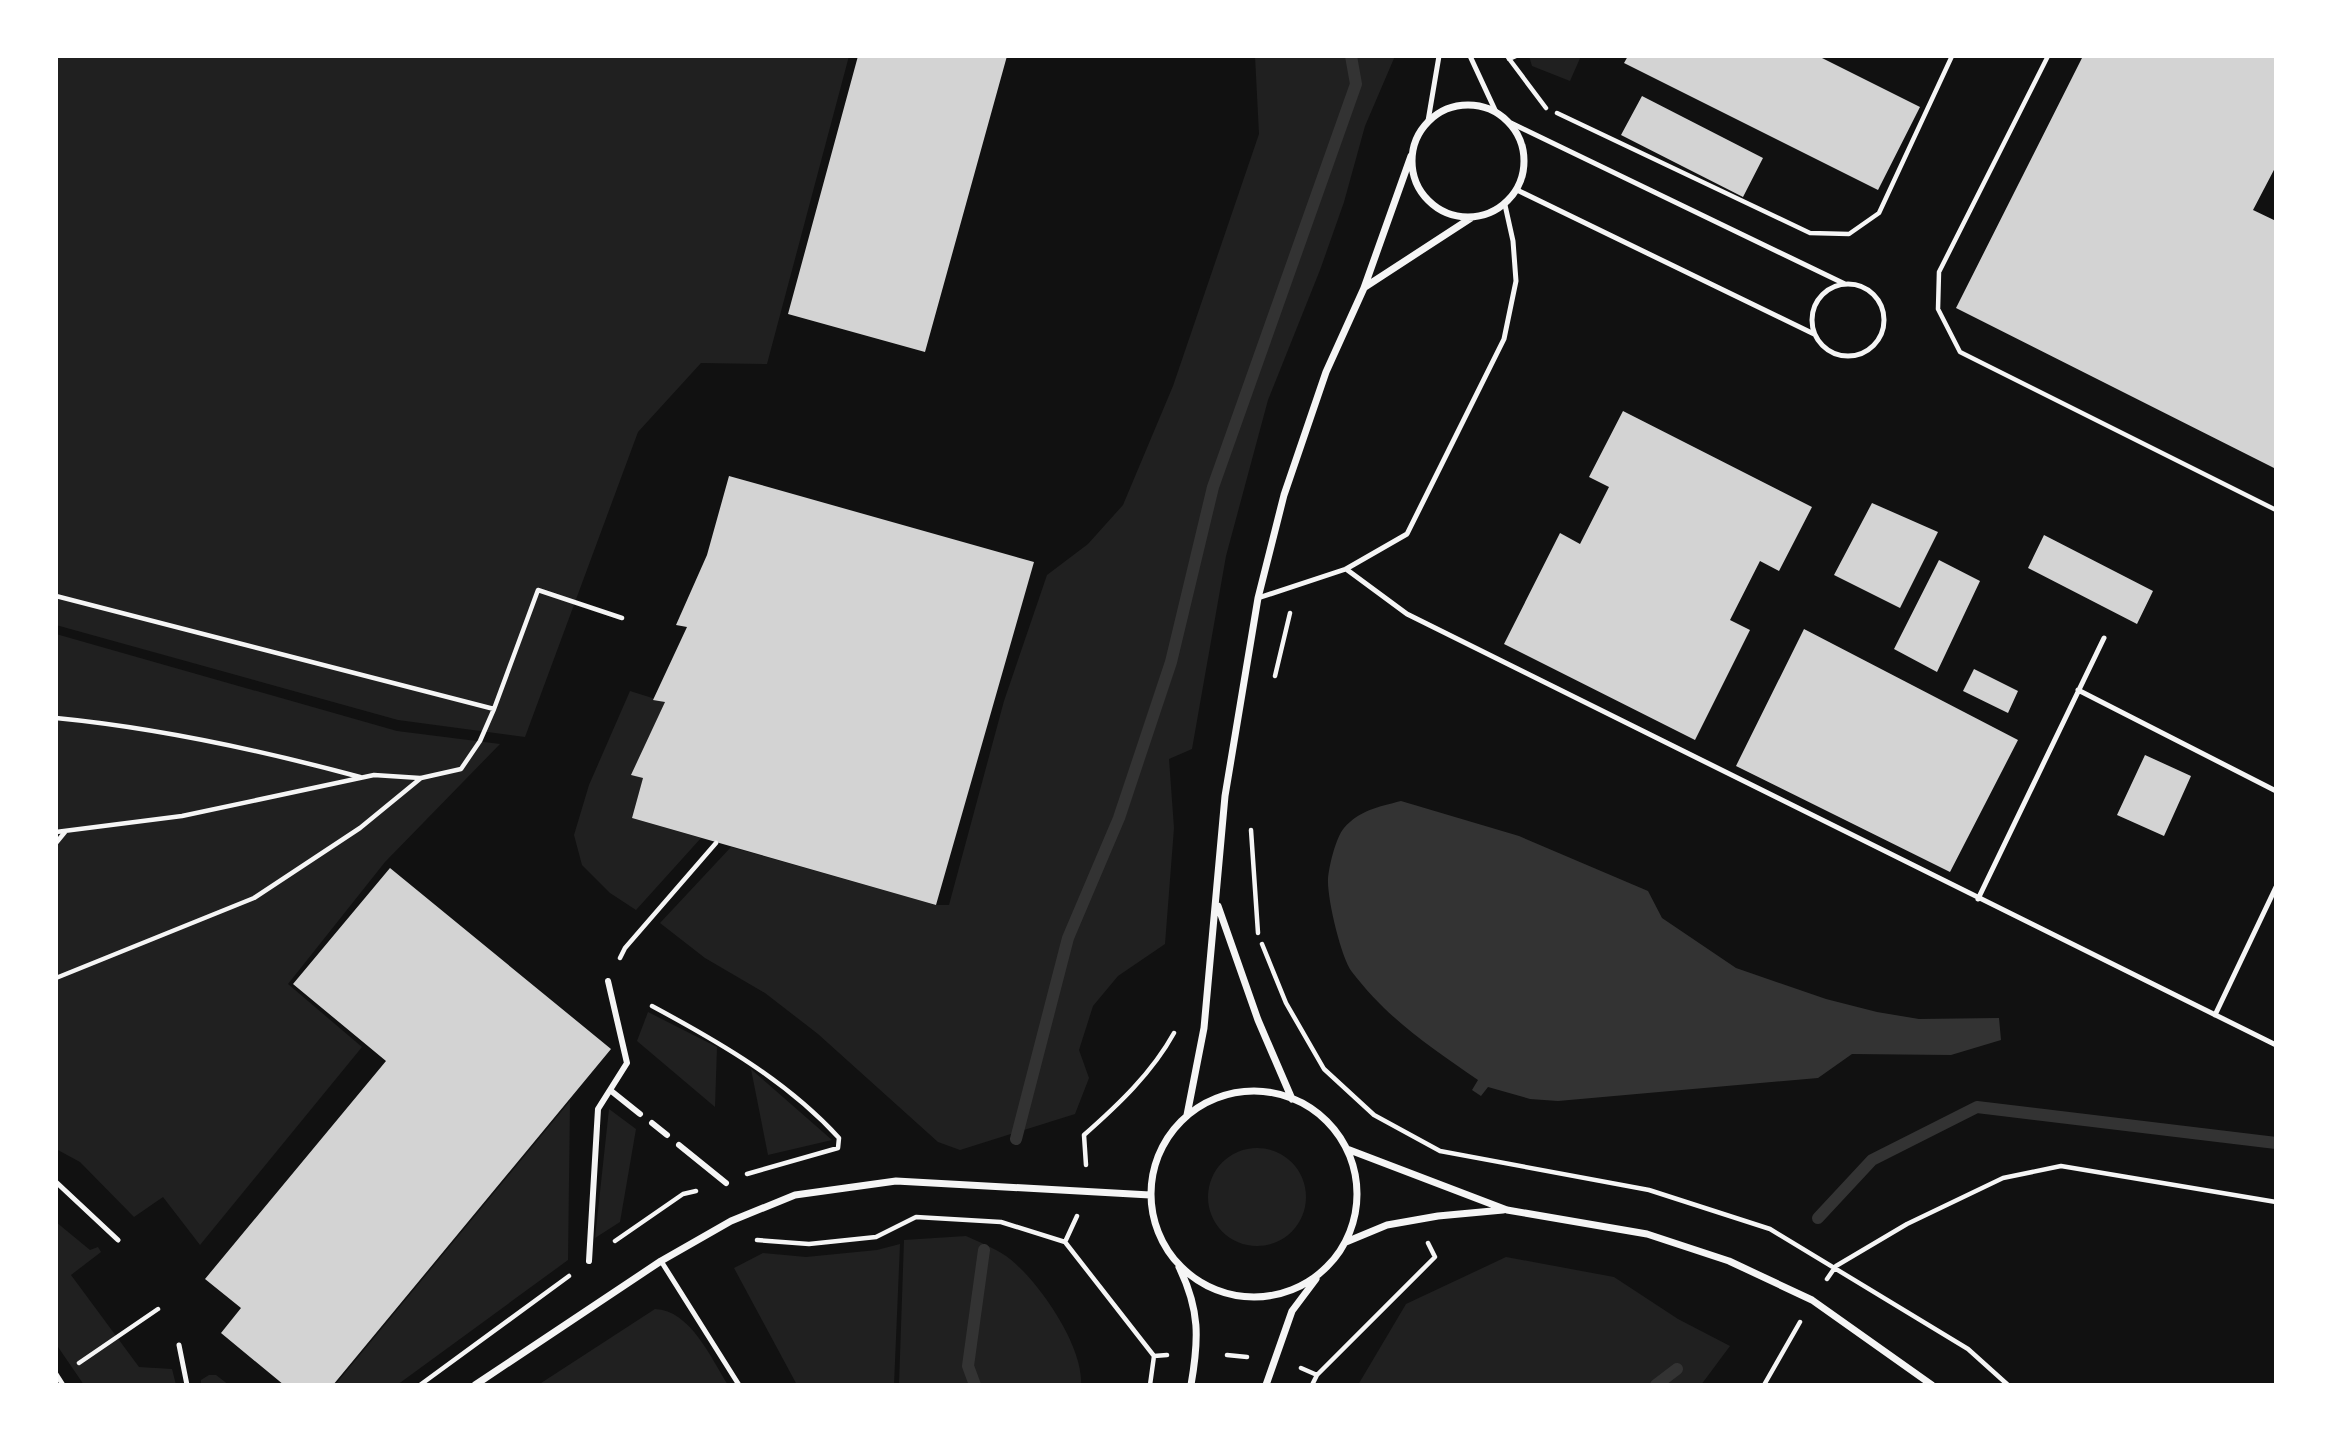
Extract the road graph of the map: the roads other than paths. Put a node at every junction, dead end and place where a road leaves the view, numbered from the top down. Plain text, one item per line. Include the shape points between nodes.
1 (1439, 56) edge
2 (1470, 56) edge
3 (1496, 111) junction
4 (1428, 121) junction
5 (1511, 123) junction
6 (1411, 156) junction
7 (1517, 190) junction
8 (1505, 205) junction
9 (1471, 218) junction
10 (1846, 284) junction
11 (1364, 288) junction
12 (1814, 334) junction
13 (1346, 569) junction
14 (1258, 598) junction
15 (2104, 638) dead end
16 (2078, 690) junction
17 (2276, 791) edge
18 (2276, 887) edge
19 (1978, 898) junction
20 (1217, 902) junction
21 (608, 981) road end
22 (2215, 1015) junction
23 (2276, 1045) edge
24 (610, 1090) junction
25 (1292, 1098) junction
26 (640, 1114) dead end
27 (1187, 1115) junction
28 (652, 1123) dead end
29 (667, 1135) dead end
30 (679, 1145) dead end
31 (1347, 1149) junction
32 (56, 1182) edge
33 (726, 1184) road end
34 (1150, 1195) junction
35 (1507, 1210) junction
36 (118, 1240) dead end
37 (1346, 1242) junction
38 (589, 1261) road end
39 (661, 1261) junction
40 (1179, 1266) junction
41 (1320, 1274) junction
42 (179, 1345) dead end
43 (57, 1376) edge
44 (63, 1385) edge
45 (187, 1385) edge
46 (475, 1385) edge
47 (739, 1385) edge
48 (1191, 1385) edge
49 (1266, 1385) edge
50 (1932, 1385) edge

1 - 4 lane
2 - 3 lane
3 - 4 street via 1461,104
3 - 5 street
4 - 6 street
5 - 7 street via 1525,155
5 - 10 lane
6 - 9 street via 1420,193 1434,207
6 - 11 street
7 - 8 street
7 - 12 lane
8 - 9 street
8 - 13 lane via 1516,281 1504,340 1407,534
9 - 11 street
10 - 12 lane via 1825,292 1817,301
10 - 12 lane via 1869,291 1878,300 1884,313 1878,340 1857,355 1843,356 1830,352
11 - 14 street via 1326,372 1284,495
13 - 14 lane
13 - 19 lane via 1407,614
14 - 20 street via 1224,796
15 - 16 lane
16 - 17 lane
16 - 19 lane
18 - 22 lane
19 - 22 lane
20 - 25 street via 1258,1020
20 - 27 street via 1204,1028
21 - 24 street via 627,1063
22 - 23 lane
24 - 26 street
24 - 38 street via 598,1109
25 - 27 street via 1266,1091 1237,1092 1211,1100
25 - 31 street via 1324,1119
27 - 34 street via 1167,1138 1154,1164
28 - 29 street
30 - 33 street
31 - 35 street
31 - 37 street via 1357,1180 1356,1211
32 - 36 lane
34 - 39 street via 896,1181 795,1195 731,1220
34 - 40 street via 1163,1245
35 - 37 street via 1388,1225
35 - 50 street via 1647,1234 1729,1261 1812,1300
37 - 41 street
39 - 46 street
39 - 47 lane
40 - 41 street via 1203,1285 1233,1296 1293,1290
40 - 48 street via 1197,1313
41 - 49 street via 1293,1311
42 - 45 lane
43 - 44 lane

